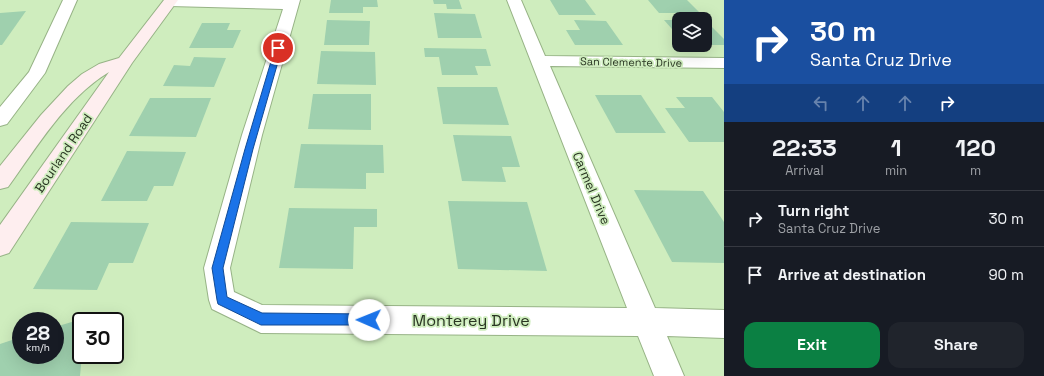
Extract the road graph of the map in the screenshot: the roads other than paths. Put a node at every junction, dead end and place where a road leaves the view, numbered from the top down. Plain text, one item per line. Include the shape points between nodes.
1 (70, 0) edge
2 (514, 0) edge
3 (170, 1) edge
4 (292, 2) edge
5 (125, 61) junction
6 (539, 61) junction
7 (724, 64) edge
8 (0, 120) edge
9 (0, 181) edge
10 (0, 245) edge
11 (647, 322) junction
12 (724, 324) edge
13 (669, 376) edge

1 - 8 street via 37,73
2 - 6 street, Carmel Drive
3 - 4 street
3 - 5 main road, Bourland Road
4 - 11 street, Monterey Drive via 252,136 217,268 222,300 261,319
5 - 9 main road via 96,73 65,99
5 - 10 main road, Bourland Road
6 - 7 street, San Clemente Drive
6 - 11 street, Carmel Drive
11 - 12 street, Monterey Drive
11 - 13 street, Carmel Drive

